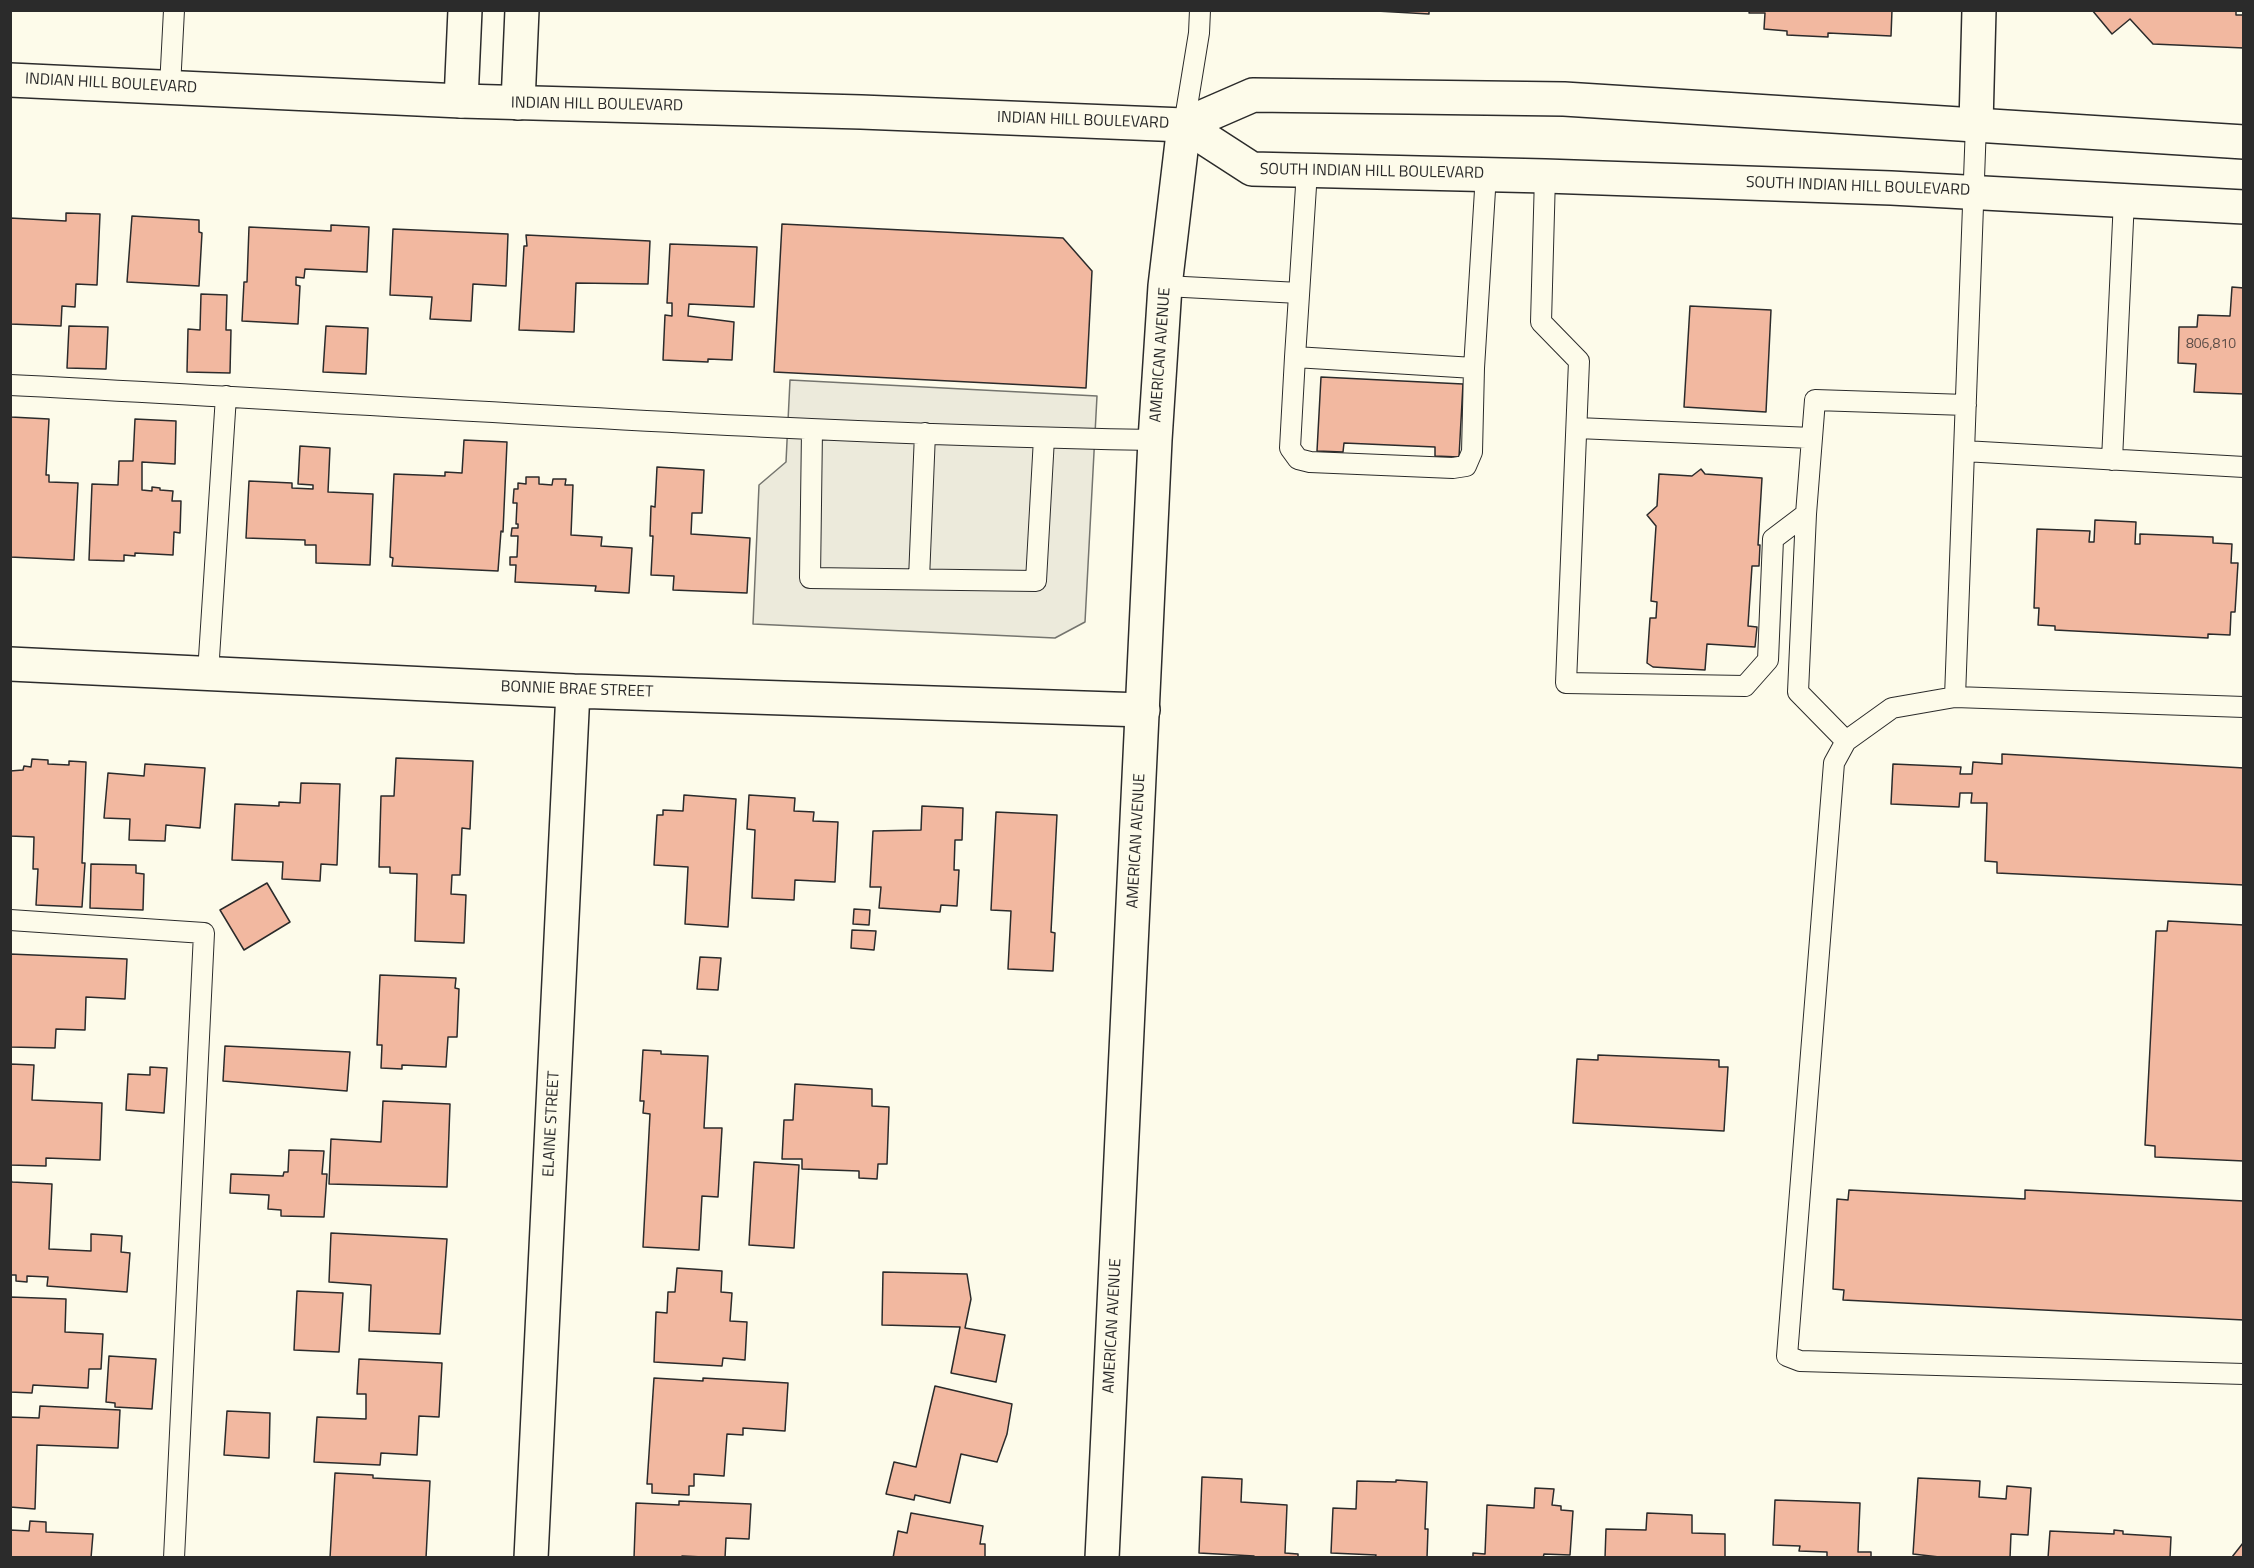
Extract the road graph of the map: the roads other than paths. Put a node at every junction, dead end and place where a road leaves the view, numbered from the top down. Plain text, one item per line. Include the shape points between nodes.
1 (174, 10) edge
2 (465, 10) edge
3 (522, 10) edge
4 (1200, 10) edge
5 (1979, 10) edge
6 (10, 80) edge
7 (170, 87) junction
8 (461, 101) junction
9 (518, 103) junction
10 (1976, 124) junction
11 (1184, 125) junction
12 (2244, 142) edge
13 (1307, 171) junction
14 (1486, 174) junction
15 (1545, 176) junction
16 (1974, 191) junction
17 (2124, 199) junction
18 (2244, 207) edge
19 (1165, 286) junction
20 (1299, 293) junction
21 (1295, 357) junction
22 (1474, 368) junction
23 (10, 385) edge
24 (226, 396) junction
25 (1966, 405) junction
26 (1577, 428) junction
27 (812, 430) junction
28 (925, 433) junction
29 (1044, 438) junction
30 (1812, 438) junction
31 (1155, 440) junction
32 (1964, 451) junction
33 (2112, 460) junction
34 (2244, 467) edge
35 (1806, 514) junction
36 (919, 579) junction
37 (10, 664) edge
38 (208, 673) junction
39 (573, 691) junction
40 (1955, 697) junction
41 (2244, 707) edge
42 (1143, 710) junction
43 (1846, 741) junction
44 (10, 920) edge
45 (2244, 1374) edge
46 (174, 1557) edge
47 (531, 1557) edge
48 (1102, 1557) edge

1 - 7 lane
2 - 8 street
3 - 9 street
4 - 11 lane
5 - 10 street
6 - 7 street, INDIAN HILL BOULEVARD
7 - 8 street, INDIAN HILL BOULEVARD
8 - 9 street, INDIAN HILL BOULEVARD
9 - 11 street, INDIAN HILL BOULEVARD
10 - 11 street via 1564,99 1253,95
10 - 12 street
10 - 16 lane
11 - 13 street, SOUTH INDIAN HILL BOULEVARD via 1252,169
11 - 19 street, AMERICAN AVENUE
13 - 14 street, SOUTH INDIAN HILL BOULEVARD
13 - 20 lane
14 - 15 street, SOUTH INDIAN HILL BOULEVARD
14 - 22 lane
15 - 16 street, SOUTH INDIAN HILL BOULEVARD
15 - 26 lane via 1541,322 1579,361
16 - 17 street, SOUTH INDIAN HILL BOULEVARD
16 - 25 lane
17 - 18 street, SOUTH INDIAN HILL BOULEVARD
17 - 33 lane
19 - 20 lane
19 - 31 street, AMERICAN AVENUE
20 - 21 lane
21 - 22 lane
21 - 22 lane via 1290,448 1298,459 1310,462 1466,466 1472,452
23 - 24 lane
24 - 27 lane
24 - 38 lane
25 - 30 lane via 1815,400
25 - 32 lane
26 - 30 lane
26 - 35 lane via 1566,683 1745,686 1768,660 1773,539
27 - 28 lane
27 - 36 lane via 810,578
28 - 29 lane
28 - 36 lane
29 - 31 lane
29 - 36 lane via 1036,581
30 - 35 lane
31 - 42 street, AMERICAN AVENUE
32 - 33 lane
32 - 40 lane
33 - 34 lane
35 - 43 lane via 1798,692
37 - 38 street, BONNIE BRAE STREET
38 - 39 street, BONNIE BRAE STREET
39 - 42 street, BONNIE BRAE STREET
39 - 47 street, ELAINE STREET
40 - 41 lane
40 - 43 lane via 1892,708
42 - 48 street, AMERICAN AVENUE
43 - 45 lane via 1834,763 1787,1356 1800,1361
44 - 46 lane via 204,933

